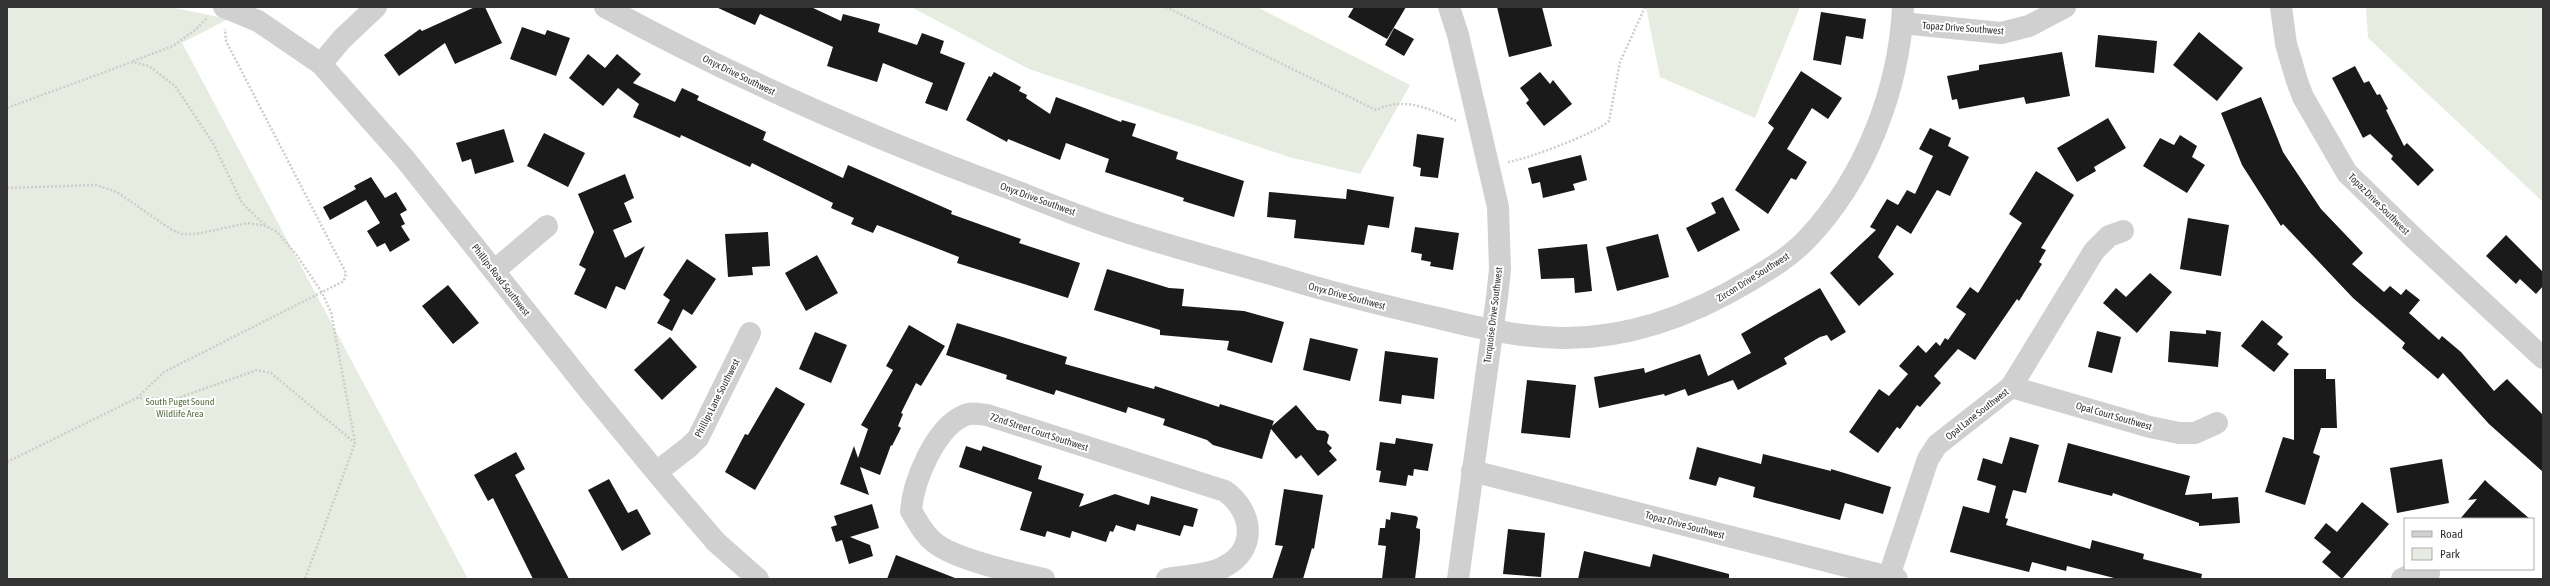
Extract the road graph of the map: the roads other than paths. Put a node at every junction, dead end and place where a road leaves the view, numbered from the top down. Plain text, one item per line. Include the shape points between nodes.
1 (376, 7) edge
2 (606, 7) edge
3 (1449, 7) edge
4 (2065, 7) edge
5 (2281, 7) edge
6 (245, 11) edge
7 (1903, 15) edge
8 (219, 17) edge
9 (321, 64) junction
10 (547, 226) dead end
11 (2123, 231) dead end
12 (494, 271) junction
13 (1492, 331) junction
14 (750, 333) dead end
15 (2543, 358) edge
16 (2011, 386) junction
17 (2217, 423) dead end
18 (1472, 471) junction
19 (658, 472) junction
20 (2429, 573) dead end
21 (1893, 578) edge
22 (758, 579) edge
23 (1044, 579) edge
24 (1167, 579) edge
25 (1458, 579) edge
26 (2402, 579) edge

1 - 9 street via 342,39
2 - 13 street, Onyx Drive Southwest via 795,102 933,160 1116,229 1302,283
3 - 13 street, Turquoise Drive Southwest via 1458,35 1498,207 1500,269
4 - 7 street, Topaz Drive Southwest via 2029,26 2001,33
5 - 15 street, Topaz Drive Southwest via 2286,44 2296,81 2347,172
6 - 8 street, Phillips Road Southwest
6 - 9 street, Phillips Road Southwest
7 - 13 street, Zircon Drive Southwest via 1890,89 1873,138 1830,210 1793,252 1727,295 1673,320 1602,336 1559,338
9 - 12 street, Phillips Road Southwest via 405,158
10 - 12 street
11 - 16 street, Opal Lane Southwest via 2109,236 2094,251
12 - 19 street, Phillips Road Southwest
13 - 18 street, Turquoise Drive Southwest
14 - 19 street, Phillips Lane Southwest via 698,438
16 - 17 street, Opal Court Southwest via 2150,427 2179,433 2195,433
16 - 21 street, Opal Lane Southwest via 1937,445 1928,459
18 - 21 street, Topaz Drive Southwest
18 - 25 street, Turquoise Drive Southwest
19 - 22 street, Phillips Road Southwest via 716,542
20 - 26 street via 2419,571
23 - 24 street, 72nd Street Court Southwest via 978,562 936,544 922,530 911,511 923,467 941,432 964,415 987,415 1225,491 1234,497 1243,510 1249,527 1246,544 1241,552 1220,569

